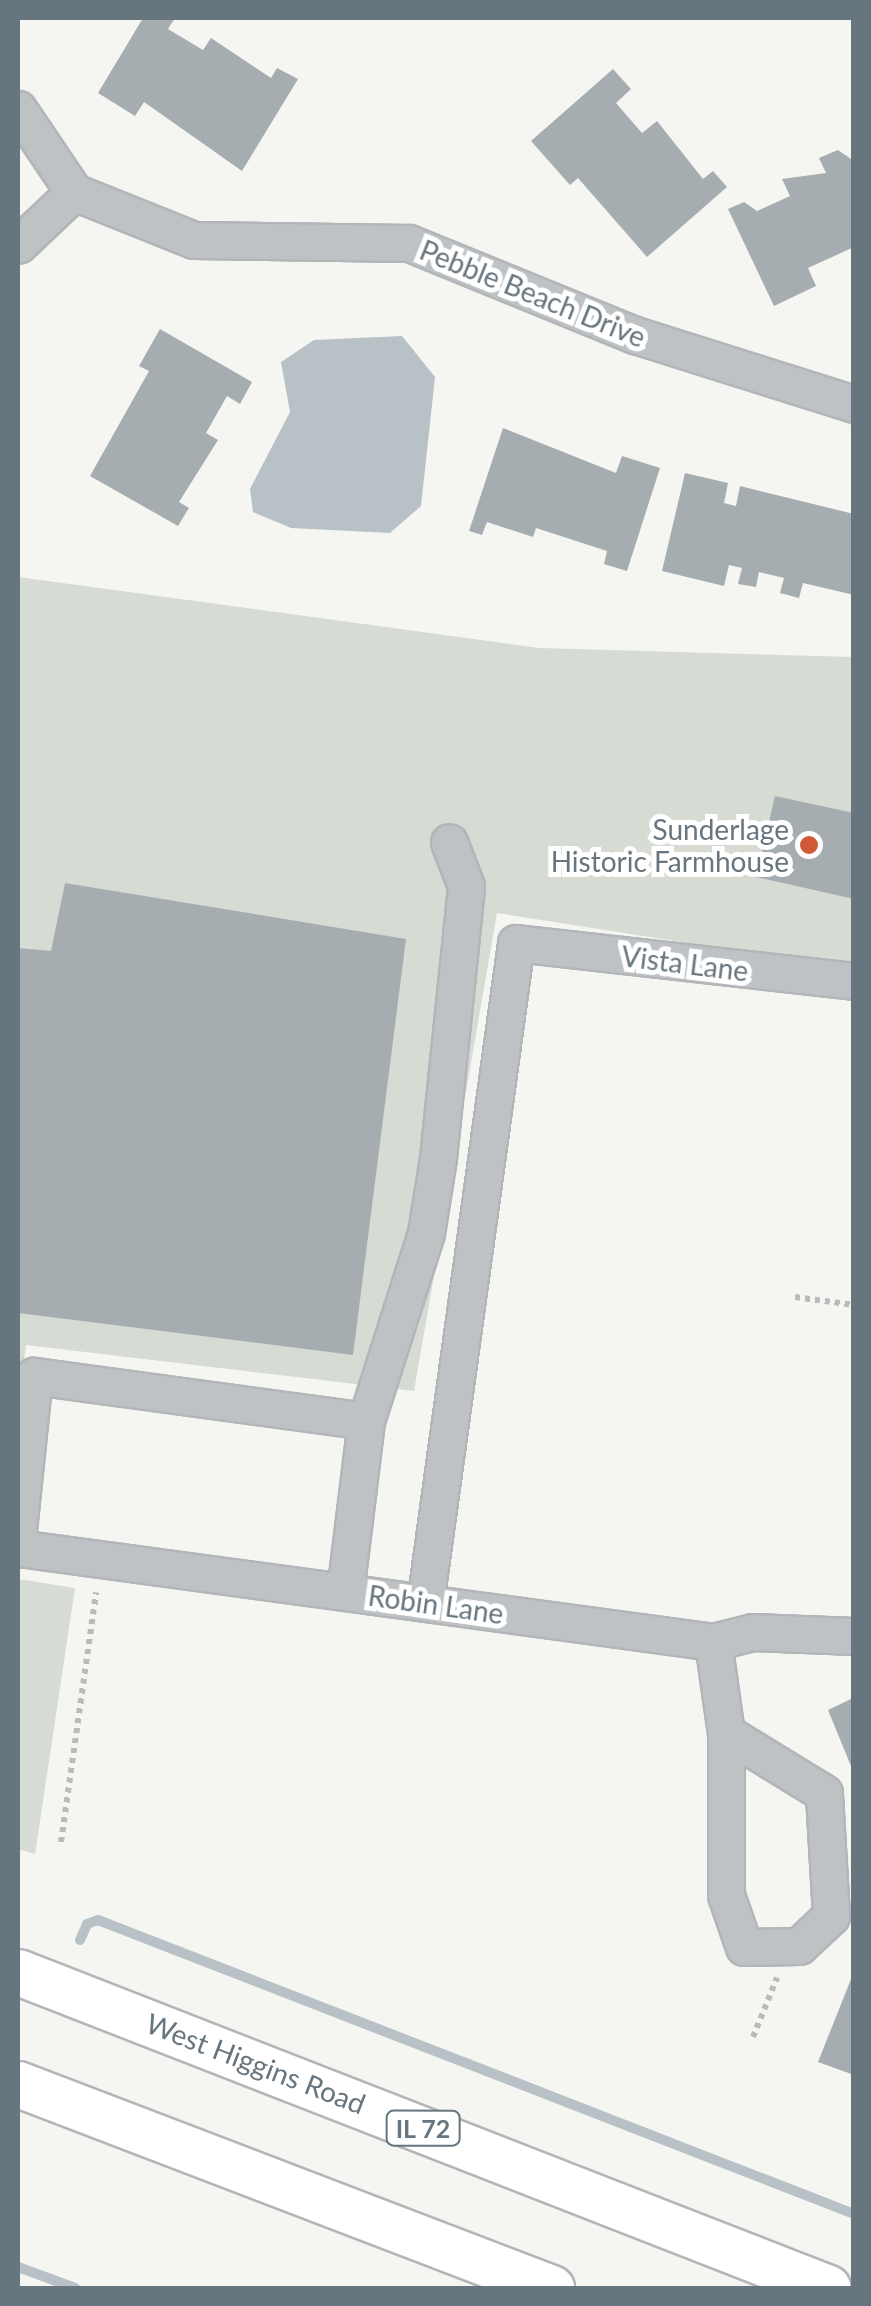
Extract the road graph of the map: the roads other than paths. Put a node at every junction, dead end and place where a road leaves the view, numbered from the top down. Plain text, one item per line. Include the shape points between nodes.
1 (18, 108) edge
2 (74, 192) junction
3 (18, 245) edge
4 (853, 403) edge
5 (449, 842) dead end
6 (854, 981) edge
7 (366, 1421) junction
8 (18, 1530) edge
9 (18, 1548) edge
10 (345, 1592) junction
11 (425, 1603) junction
12 (854, 1636) edge
13 (712, 1642) junction
14 (726, 1733) junction
15 (18, 1972) edge
16 (18, 2084) edge
17 (551, 2288) edge
18 (828, 2288) edge

1 - 2 street
2 - 3 street
2 - 4 street, Pebble Beach Drive via 194,240 409,243 635,334
5 - 7 street via 466,886 438,1158 426,1233
6 - 11 street, Vista Lane via 516,943
7 - 8 street via 34,1376
7 - 10 street
9 - 10 street, Robin Lane
10 - 11 street, Robin Lane
11 - 13 street, Robin Lane
12 - 13 street, Robin Lane via 753,1632
13 - 14 street
14 - 14 street via 726,1895 744,1947 799,1946 831,1916 824,1793
15 - 18 main road, West Higgins Road / IL 72
16 - 17 main road

